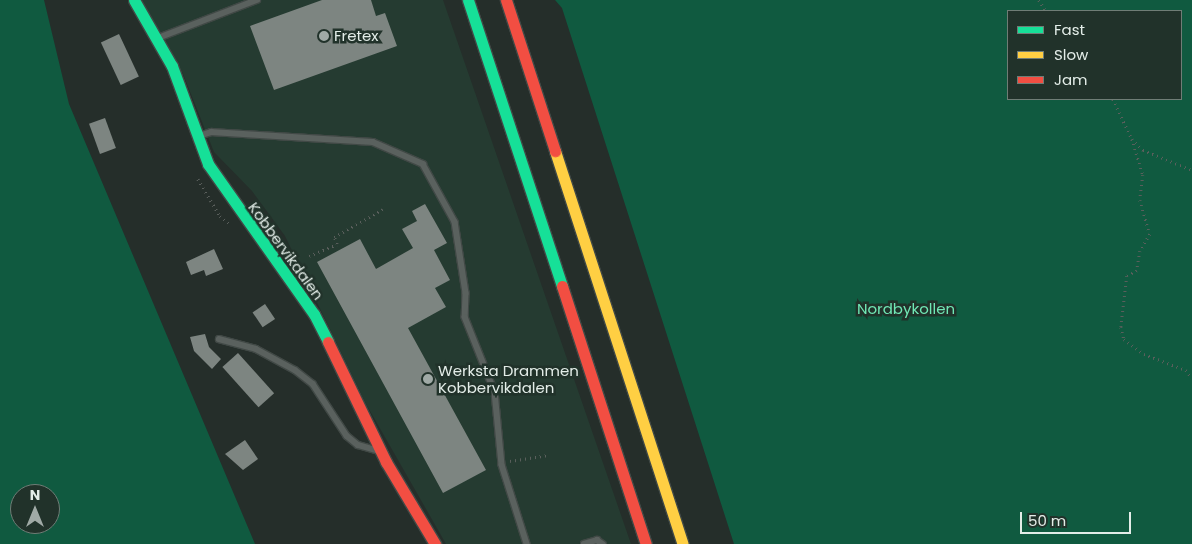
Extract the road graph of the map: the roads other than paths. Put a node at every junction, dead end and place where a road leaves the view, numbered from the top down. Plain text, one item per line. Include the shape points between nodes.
1 (134, 0) edge
2 (258, 0) edge
3 (468, 0) edge
4 (506, 0) edge
5 (156, 39) junction
6 (198, 137) junction
7 (219, 339) dead end
8 (381, 452) junction
9 (435, 544) edge
10 (527, 544) edge
11 (584, 544) edge
12 (603, 544) edge
13 (646, 544) edge
14 (683, 544) edge

1 - 5 main road, Kobbervikdalen
2 - 5 lane
3 - 13 main road
4 - 14 main road
5 - 6 main road, Kobbervikdalen via 172,66
6 - 8 main road, Kobbervikdalen via 217,179 314,314
6 - 10 lane via 210,132 373,142 423,164 455,222 466,293 465,317 495,392 502,465
7 - 8 lane via 256,349 295,370 313,384 347,436 358,446
8 - 9 main road, Kobbervikdalen
11 - 12 lane via 597,540

